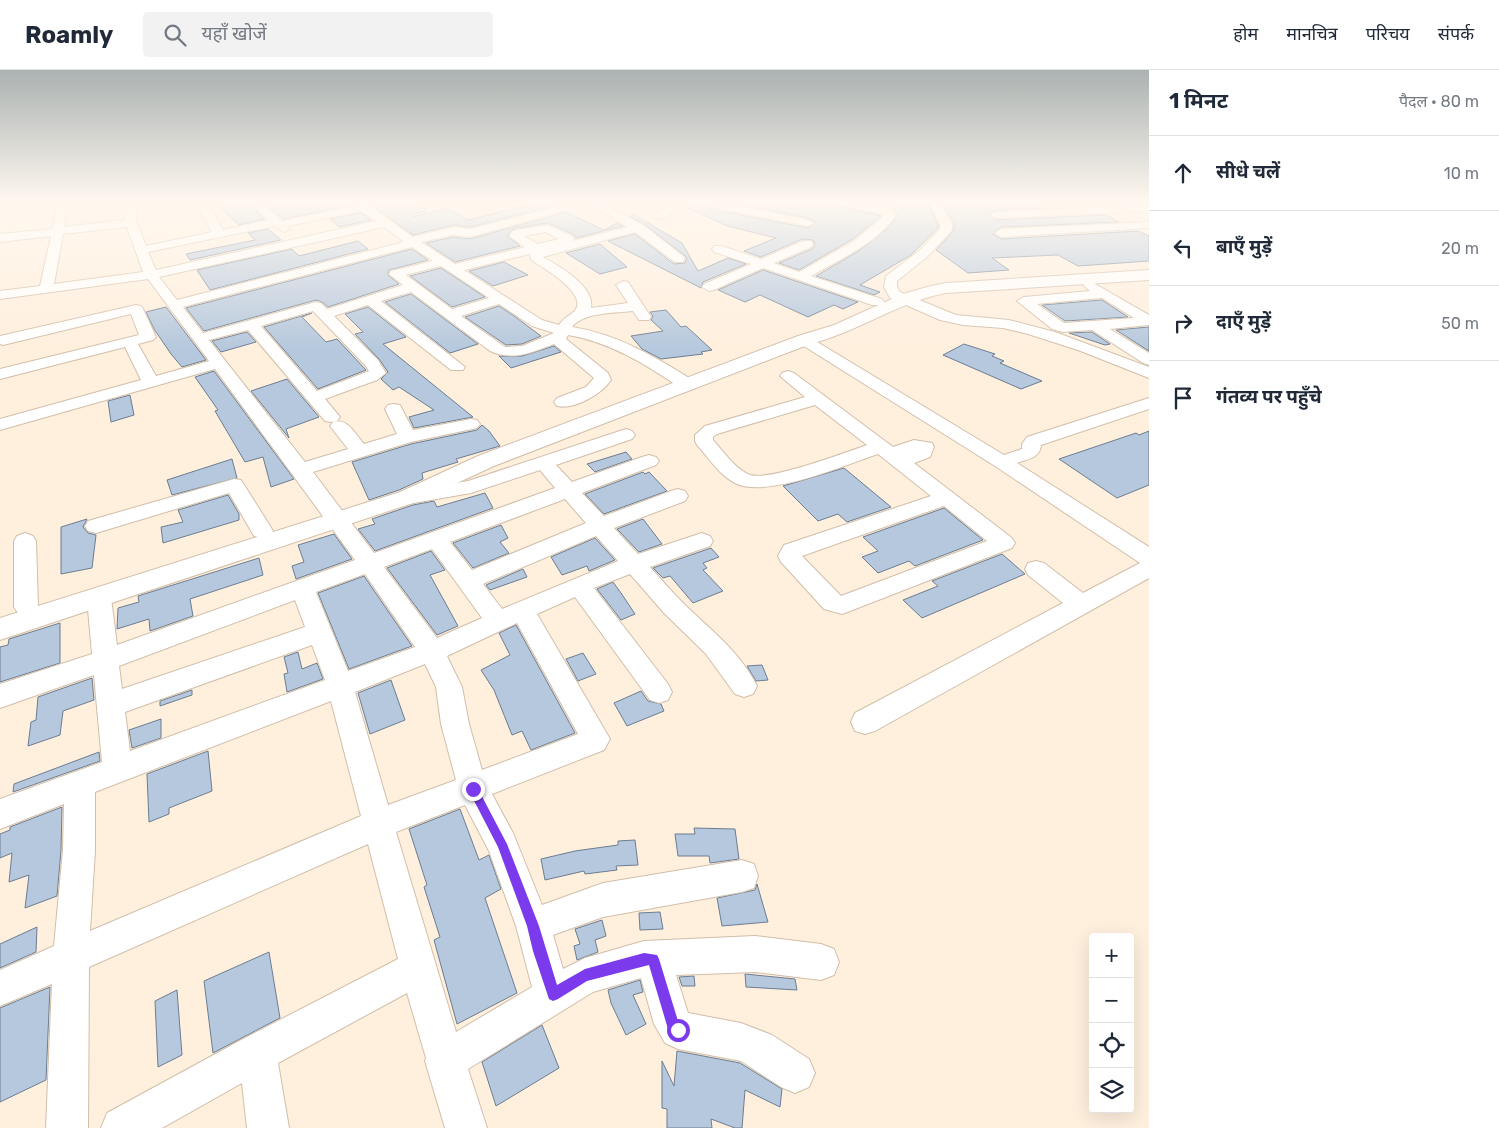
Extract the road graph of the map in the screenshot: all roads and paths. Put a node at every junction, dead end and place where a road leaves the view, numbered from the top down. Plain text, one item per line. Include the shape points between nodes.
1 (54, 252) edge
2 (143, 252) edge
3 (251, 252) edge
4 (383, 252) edge
5 (430, 252) edge
6 (513, 252) edge
7 (545, 252) edge
8 (672, 252) edge
9 (725, 252) edge
10 (789, 252) edge
11 (842, 252) edge
12 (925, 252) edge
13 (679, 259) dead end
14 (449, 265) junction
15 (763, 265) junction
16 (1149, 269) edge
17 (152, 275) junction
18 (1149, 275) edge
19 (799, 276) junction
20 (1089, 278) junction
21 (623, 285) dead end
22 (244, 287) junction
23 (412, 287) junction
24 (709, 287) dead end
25 (46, 288) junction
26 (1104, 294) junction
27 (0, 295) edge
28 (899, 297) junction
29 (501, 299) junction
30 (371, 300) junction
31 (877, 302) junction
32 (174, 305) junction
33 (637, 306) junction
34 (1149, 310) edge
35 (324, 314) junction
36 (451, 314) junction
37 (524, 314) junction
38 (272, 318) junction
39 (646, 319) dead end
40 (1149, 321) edge
41 (251, 324) junction
42 (568, 326) junction
43 (1096, 326) junction
44 (201, 338) junction
45 (804, 340) junction
46 (130, 343) junction
47 (0, 357) edge
48 (1149, 360) edge
49 (220, 363) junction
50 (457, 367) dead end
51 (1149, 373) edge
52 (0, 374) edge
53 (147, 376) junction
54 (788, 376) dead end
55 (91, 384) dead end
56 (688, 385) junction
57 (316, 397) junction
58 (818, 399) junction
59 (563, 402) dead end
60 (1149, 403) edge
61 (394, 409) dead end
62 (471, 424) dead end
63 (0, 425) edge
64 (626, 435) dead end
65 (407, 437) junction
66 (968, 441) junction
67 (359, 451) junction
68 (891, 454) junction
69 (486, 461) junction
70 (649, 462) dead end
71 (1002, 462) junction
72 (544, 463) junction
73 (300, 470) junction
74 (569, 492) junction
75 (678, 496) dead end
76 (408, 497) junction
77 (947, 498) junction
78 (335, 514) junction
79 (96, 526) dead end
80 (599, 526) junction
81 (262, 531) junction
82 (436, 539) junction
83 (25, 541) dead end
84 (702, 541) dead end
85 (1149, 558) edge
86 (368, 563) junction
87 (633, 564) junction
88 (1149, 568) edge
89 (1036, 569) dead end
90 (468, 581) junction
91 (579, 585) junction
92 (302, 588) junction
93 (99, 598) junction
94 (1080, 604) junction
95 (26, 607) junction
96 (0, 615) edge
97 (510, 616) junction
98 (0, 629) edge
99 (319, 632) junction
100 (432, 651) junction
101 (106, 660) junction
102 (340, 685) junction
103 (744, 686) dead end
104 (659, 692) dead end
105 (0, 696) edge
106 (111, 705) junction
107 (865, 722) dead end
108 (117, 769) junction
109 (80, 783) junction
110 (473, 789) junction
111 (0, 814) edge
112 (378, 824) junction
113 (742, 876) dead end
114 (533, 926) junction
115 (71, 957) junction
116 (653, 959) junction
117 (822, 962) dead end
118 (418, 968) junction
119 (0, 988) edge
120 (553, 994) junction
121 (258, 1053) junction
122 (444, 1061) junction
123 (796, 1073) dead end
124 (67, 1128) edge
125 (122, 1128) edge
126 (268, 1128) edge
127 (466, 1128) edge

1 - 25 street
2 - 17 street
3 - 17 street
4 - 22 street
5 - 14 street
6 - 14 street
7 - 42 street via 535,257 584,295 586,304
8 - 13 street
9 - 15 street
10 - 15 street
11 - 19 street
12 - 28 street via 891,278 892,292
14 - 23 street via 396,274
14 - 29 street
15 - 19 street
15 - 24 street
16 - 20 street
17 - 25 street
17 - 32 street
18 - 20 street
19 - 31 street
20 - 26 street
20 - 28 street via 940,289
20 - 34 street
21 - 33 street
22 - 32 street
22 - 38 street
23 - 30 street
23 - 36 street
25 - 27 street
26 - 40 street
26 - 43 street via 1024,300 1059,328
28 - 31 street
28 - 45 street via 822,336
28 - 51 street via 962,321 1017,326
29 - 36 street
29 - 37 street
30 - 35 street
30 - 50 street
31 - 45 street via 808,332
32 - 44 street
33 - 39 street
33 - 42 street
35 - 38 street via 315,306
35 - 57 street via 378,372 371,378
36 - 42 street via 504,353 524,350
37 - 42 street via 546,327
37 - 42 street via 551,313
38 - 41 street
40 - 43 street
41 - 44 street
41 - 57 street
42 - 56 street via 633,352
42 - 59 street via 560,342 603,380 592,391
43 - 48 street
44 - 49 street
45 - 56 street
45 - 66 street
46 - 47 street via 148,337 136,309 4,332
46 - 52 street
46 - 53 street
49 - 53 street
49 - 73 street
53 - 55 street
53 - 63 street
54 - 58 street
56 - 69 street
57 - 67 street
58 - 68 street
58 - 68 street via 711,430 704,435 704,440 736,476 750,483
60 - 71 street via 1034,441 1028,453
61 - 65 street
62 - 65 street
64 - 72 street
65 - 67 street
66 - 68 street via 914,446
66 - 71 street
67 - 73 street
68 - 77 street
69 - 76 street
69 - 78 street via 399,485
70 - 74 street
71 - 85 street
72 - 74 street
72 - 76 street via 471,488
73 - 78 street
74 - 80 street
74 - 82 street
75 - 80 street
76 - 78 street
77 - 77 street via 792,551 789,556 832,603 842,605 1004,543
78 - 81 street
78 - 86 street
78 - 93 street
79 - 81 street via 234,485
80 - 87 street
80 - 90 street
81 - 95 street
82 - 86 street
82 - 90 street
83 - 95 street
84 - 87 street
86 - 92 street
86 - 100 street
87 - 91 street
87 - 103 street via 715,647
88 - 94 street
89 - 94 street
90 - 97 street
91 - 97 street
91 - 104 street
92 - 99 street
92 - 101 street
93 - 98 street
93 - 101 street
94 - 107 street
95 - 96 street
97 - 100 street
97 - 110 street via 596,740
99 - 102 street
99 - 106 street
100 - 102 street
100 - 110 street via 449,687 455,724
101 - 105 street
101 - 106 street
102 - 108 street
102 - 112 street
106 - 108 street
108 - 109 street
109 - 111 street
109 - 115 street
110 - 112 street
110 - 114 street via 502,844
112 - 115 street
112 - 118 street
113 - 114 street via 603,900
114 - 120 street
115 - 119 street
115 - 124 street
116 - 117 street via 755,954
116 - 120 street via 585,976
116 - 123 street via 673,1024 678,1030 741,1042
118 - 121 street
118 - 122 street
120 - 122 street
121 - 125 street
121 - 126 street
122 - 127 street

